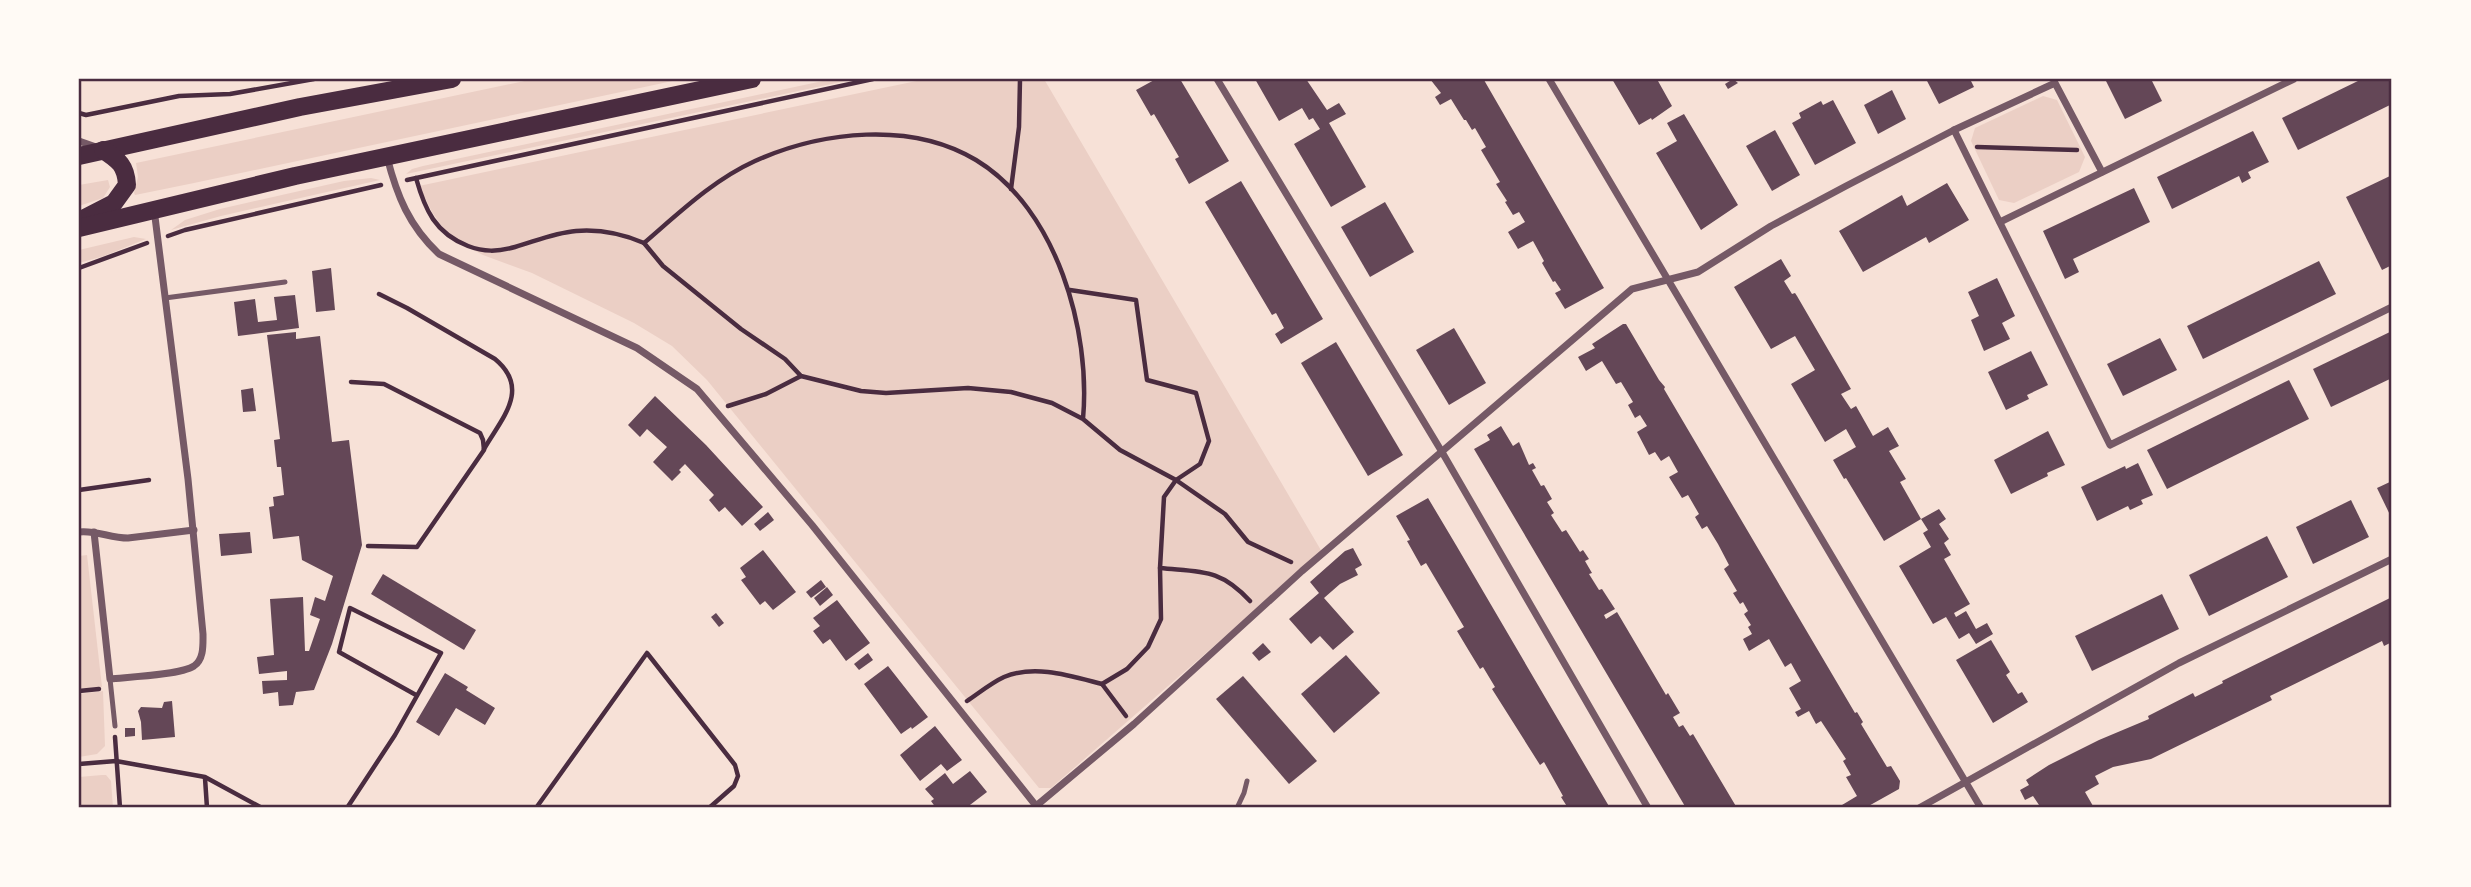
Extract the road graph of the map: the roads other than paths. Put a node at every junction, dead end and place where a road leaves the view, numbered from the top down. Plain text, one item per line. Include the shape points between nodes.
1 (452, 79) edge
2 (752, 79) edge
3 (1217, 79) edge
4 (1549, 79) edge
5 (2294, 79) edge
6 (2055, 81) edge
7 (1954, 130) junction
8 (79, 141) edge
9 (103, 150) junction
10 (79, 156) edge
11 (387, 156) junction
12 (2102, 172) junction
13 (154, 209) junction
14 (79, 221) edge
15 (2000, 222) junction
16 (79, 229) edge
17 (1667, 280) junction
18 (285, 282) dead end
19 (165, 298) junction
20 (2392, 307) edge
21 (1442, 452) junction
22 (194, 530) junction
23 (79, 532) edge
24 (94, 532) junction
25 (2392, 559) edge
26 (110, 679) junction
27 (115, 726) road end
28 (1247, 781) dead end
29 (1965, 782) junction
30 (1037, 807) edge
31 (1237, 808) edge
32 (1648, 808) edge
33 (1919, 808) edge
34 (1981, 808) edge

1 - 9 main road
2 - 11 main road
3 - 21 street
4 - 17 street
5 - 12 street
6 - 7 street
6 - 12 street
7 - 15 street
7 - 17 street via 1771,226 1698,272
8 - 9 street
9 - 10 main road
9 - 14 main road via 119,160 127,186 114,203
11 - 13 main road
11 - 30 street via 409,218 439,254 637,348 697,389
12 - 15 street
13 - 16 main road
13 - 19 street
15 - 20 street via 2110,445
17 - 21 street via 1632,289
17 - 29 street
18 - 19 lane
19 - 22 street
21 - 30 street
21 - 32 street
22 - 24 street via 128,538
22 - 26 street via 201,657 194,666 175,671
23 - 24 street
24 - 26 street
25 - 29 street via 2179,663
26 - 27 lane
28 - 31 lane
29 - 33 street
29 - 34 street

